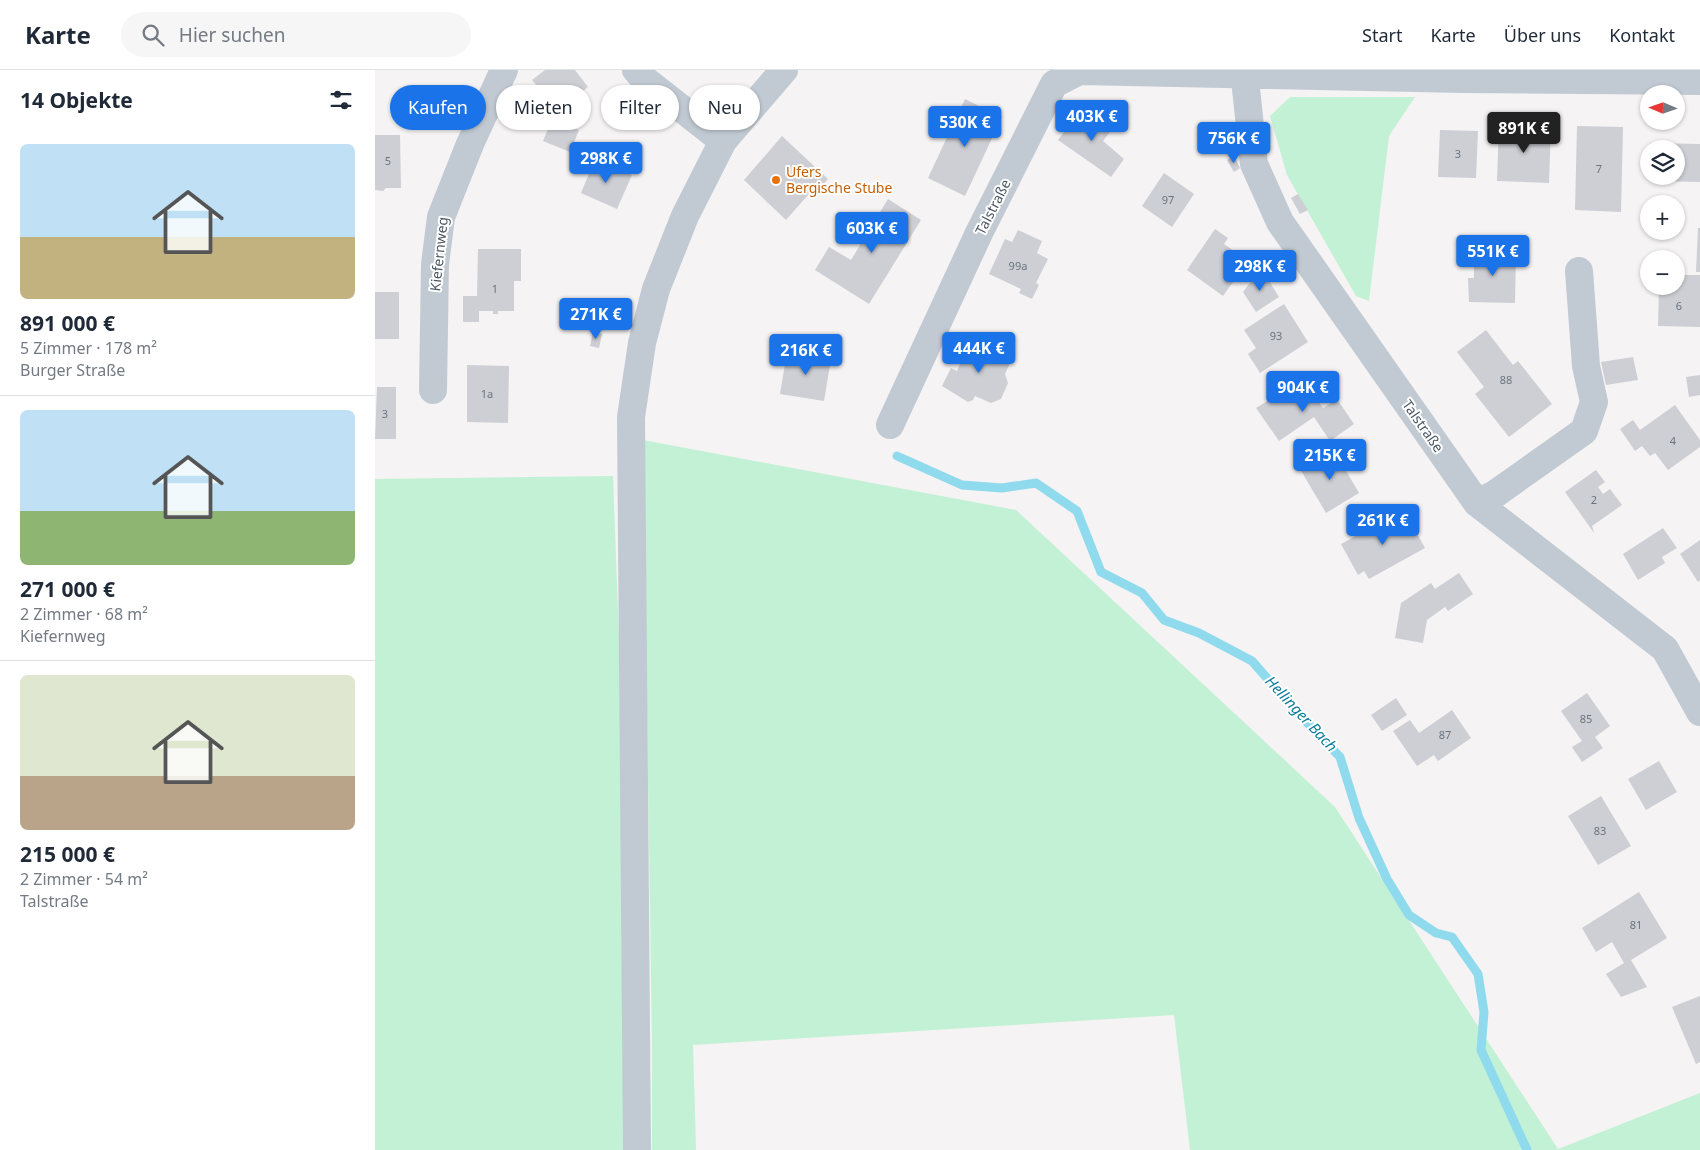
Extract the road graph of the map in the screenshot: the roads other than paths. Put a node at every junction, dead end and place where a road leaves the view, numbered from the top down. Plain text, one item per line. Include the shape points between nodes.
1 (503, 70) edge
2 (636, 70) edge
3 (784, 70) edge
4 (1244, 72) edge
5 (1700, 81) edge
6 (723, 141) junction
7 (1579, 271) dead end
8 (433, 390) dead end
9 (891, 425) dead end
10 (1477, 503) junction
11 (1700, 712) edge
12 (637, 1150) edge

1 - 8 street, Kiefernweg via 441,217 435,264
2 - 6 street
3 - 6 street
4 - 5 street via 1462,79
4 - 9 street, Talstraße via 1079,71 1054,84 979,233
4 - 10 street, Talstraße via 1254,164 1281,222
6 - 12 street via 685,216 656,289 642,343 631,417
7 - 10 street via 1586,366 1594,402 1584,431 1495,494
10 - 11 street, Talstraße via 1665,649

